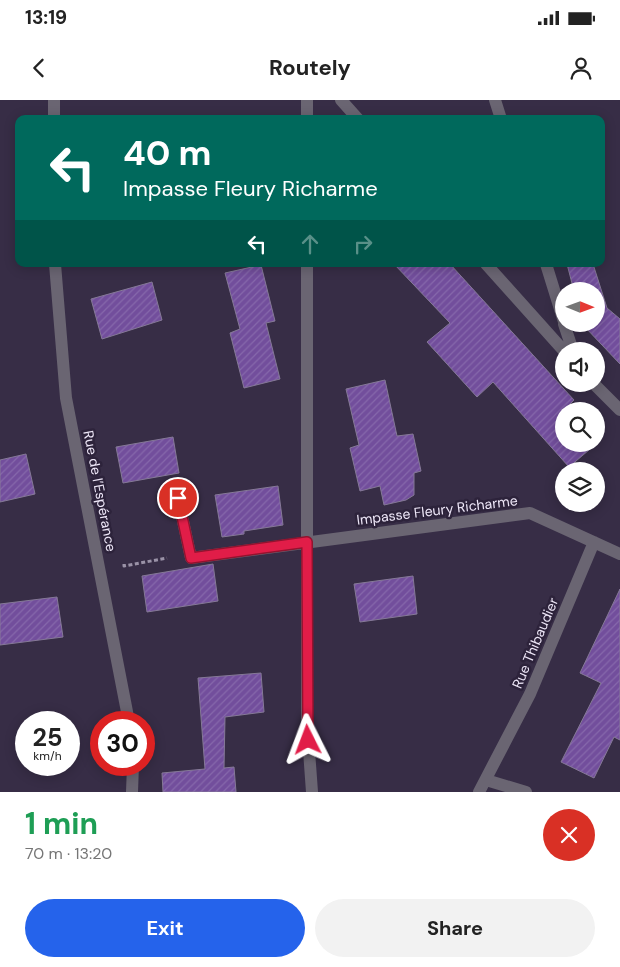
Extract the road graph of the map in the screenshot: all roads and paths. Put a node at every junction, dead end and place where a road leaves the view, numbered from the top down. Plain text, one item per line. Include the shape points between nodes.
1 (54, 100) edge
2 (308, 100) edge
3 (341, 100) edge
4 (495, 100) edge
5 (54, 115) edge
6 (307, 115) edge
7 (354, 115) edge
8 (500, 115) edge
9 (55, 267) edge
10 (307, 267) edge
11 (489, 267) edge
12 (547, 267) edge
13 (555, 294) edge
14 (556, 342) edge
15 (602, 392) edge
16 (620, 410) edge
17 (178, 498) dead end
18 (307, 542) junction
19 (594, 542) junction
20 (620, 554) edge
21 (123, 558) dead end
22 (147, 562) dead end
23 (127, 711) edge
24 (133, 776) edge
25 (486, 780) junction
26 (132, 792) edge
27 (312, 792) edge
28 (479, 792) edge
29 (526, 792) edge

1 - 5 street
2 - 6 street
3 - 7 street
4 - 8 street
9 - 23 street, Rue de l’Espérance via 66,398
10 - 18 street
11 - 14 street
12 - 13 street
15 - 16 street
17 - 18 street, Impasse Fleury Richarme via 191,558
18 - 19 street, Impasse Fleury Richarme via 530,513
18 - 27 street via 307,723
19 - 20 street
19 - 25 street, Rue Thibaudier via 530,694
21 - 22 path via 124,566
24 - 26 street
25 - 28 street, Rue Thibaudier
25 - 29 street

